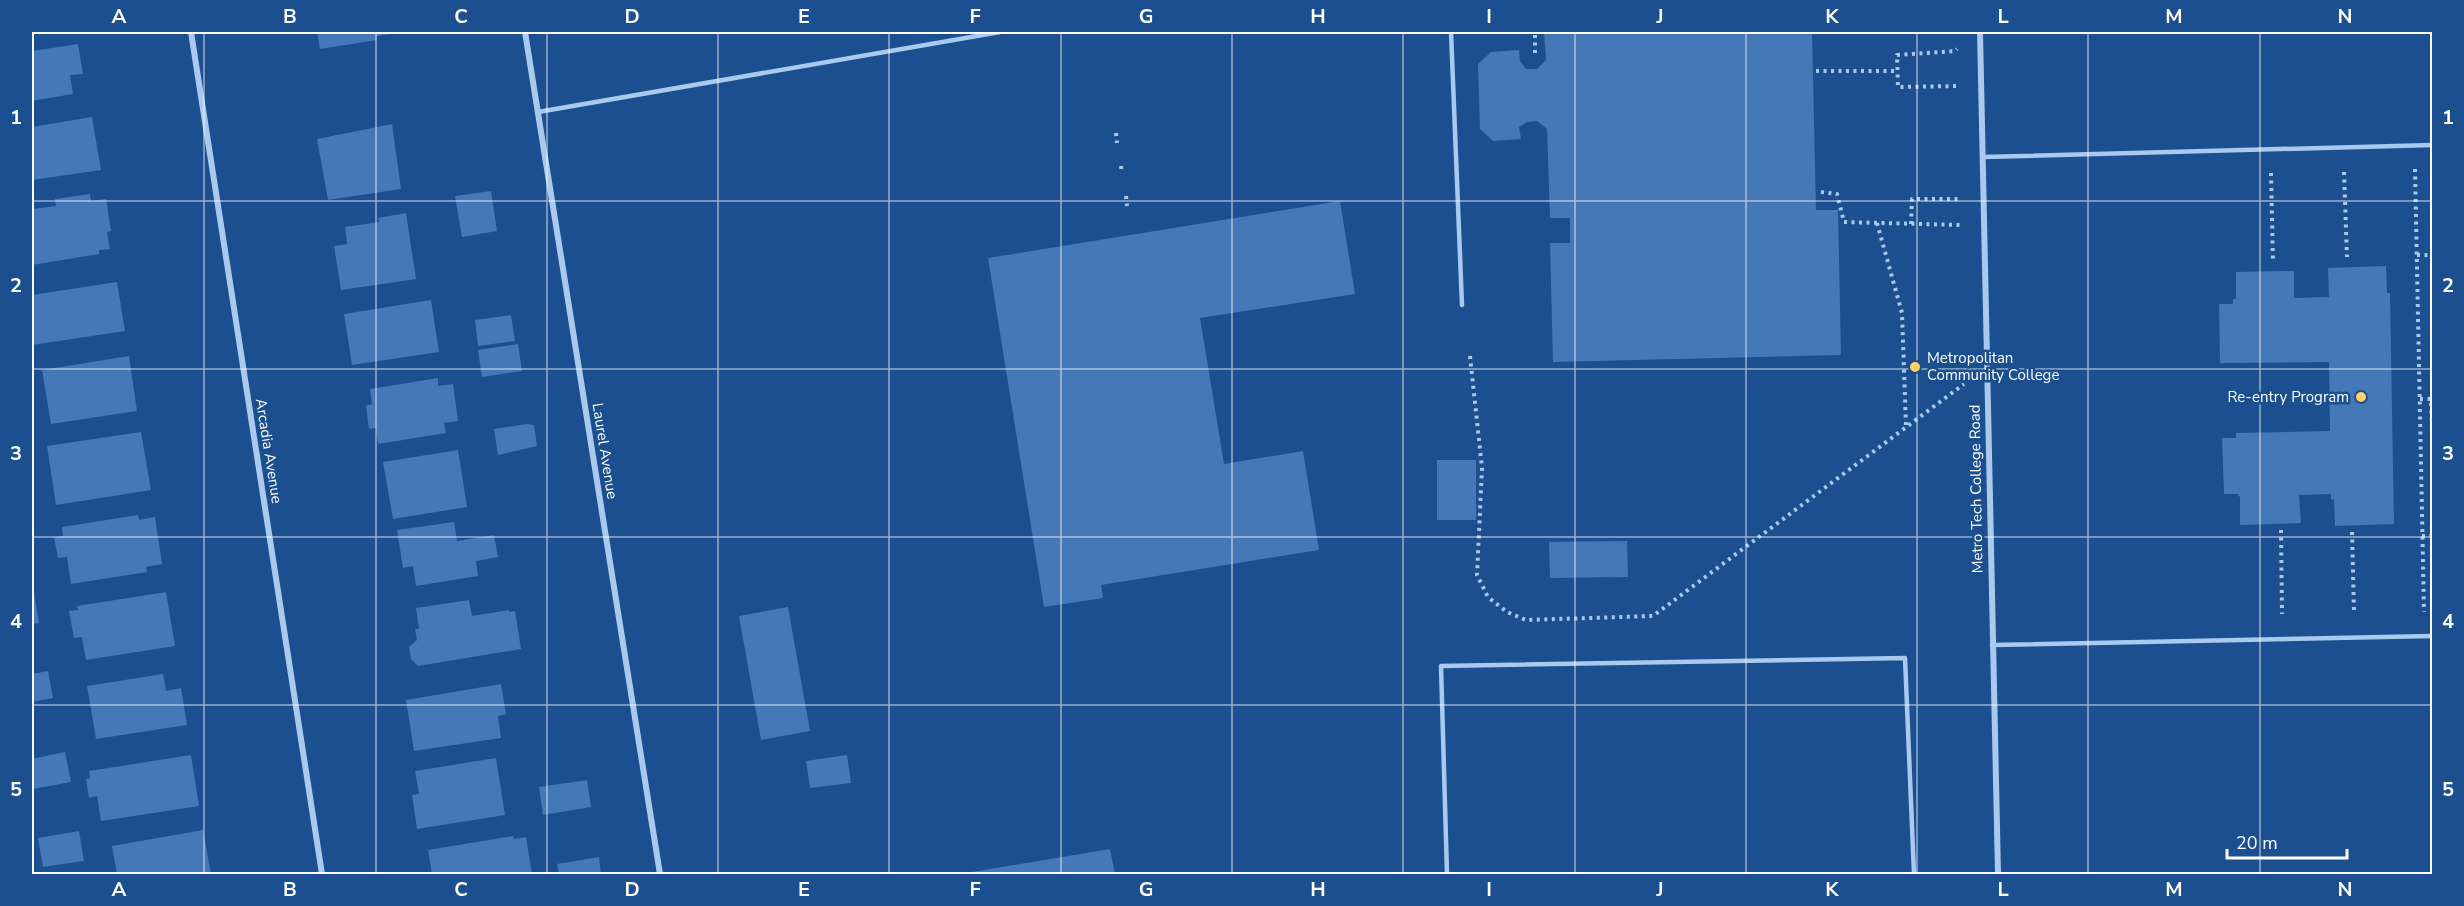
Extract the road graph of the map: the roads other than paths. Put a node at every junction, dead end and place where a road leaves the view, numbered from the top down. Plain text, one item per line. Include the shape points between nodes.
1 (191, 32) edge
2 (525, 32) edge
3 (1000, 32) edge
4 (1451, 32) edge
5 (1980, 32) edge
6 (538, 112) junction
7 (2433, 144) edge
8 (1983, 158) junction
9 (1462, 305) dead end
10 (2433, 636) edge
11 (1992, 645) junction
12 (322, 874) edge
13 (660, 874) edge
14 (1447, 874) edge
15 (1914, 874) edge
16 (1998, 874) edge

1 - 12 street, Arcadia Avenue
2 - 6 street, Laurel Avenue
3 - 6 lane
4 - 9 lane
5 - 8 street, Metro Tech College Road
6 - 13 street, Laurel Avenue
7 - 8 lane
8 - 11 street, Metro Tech College Road
10 - 11 lane
11 - 16 street, Metro Tech College Road
14 - 15 lane via 1441,666 1905,658

